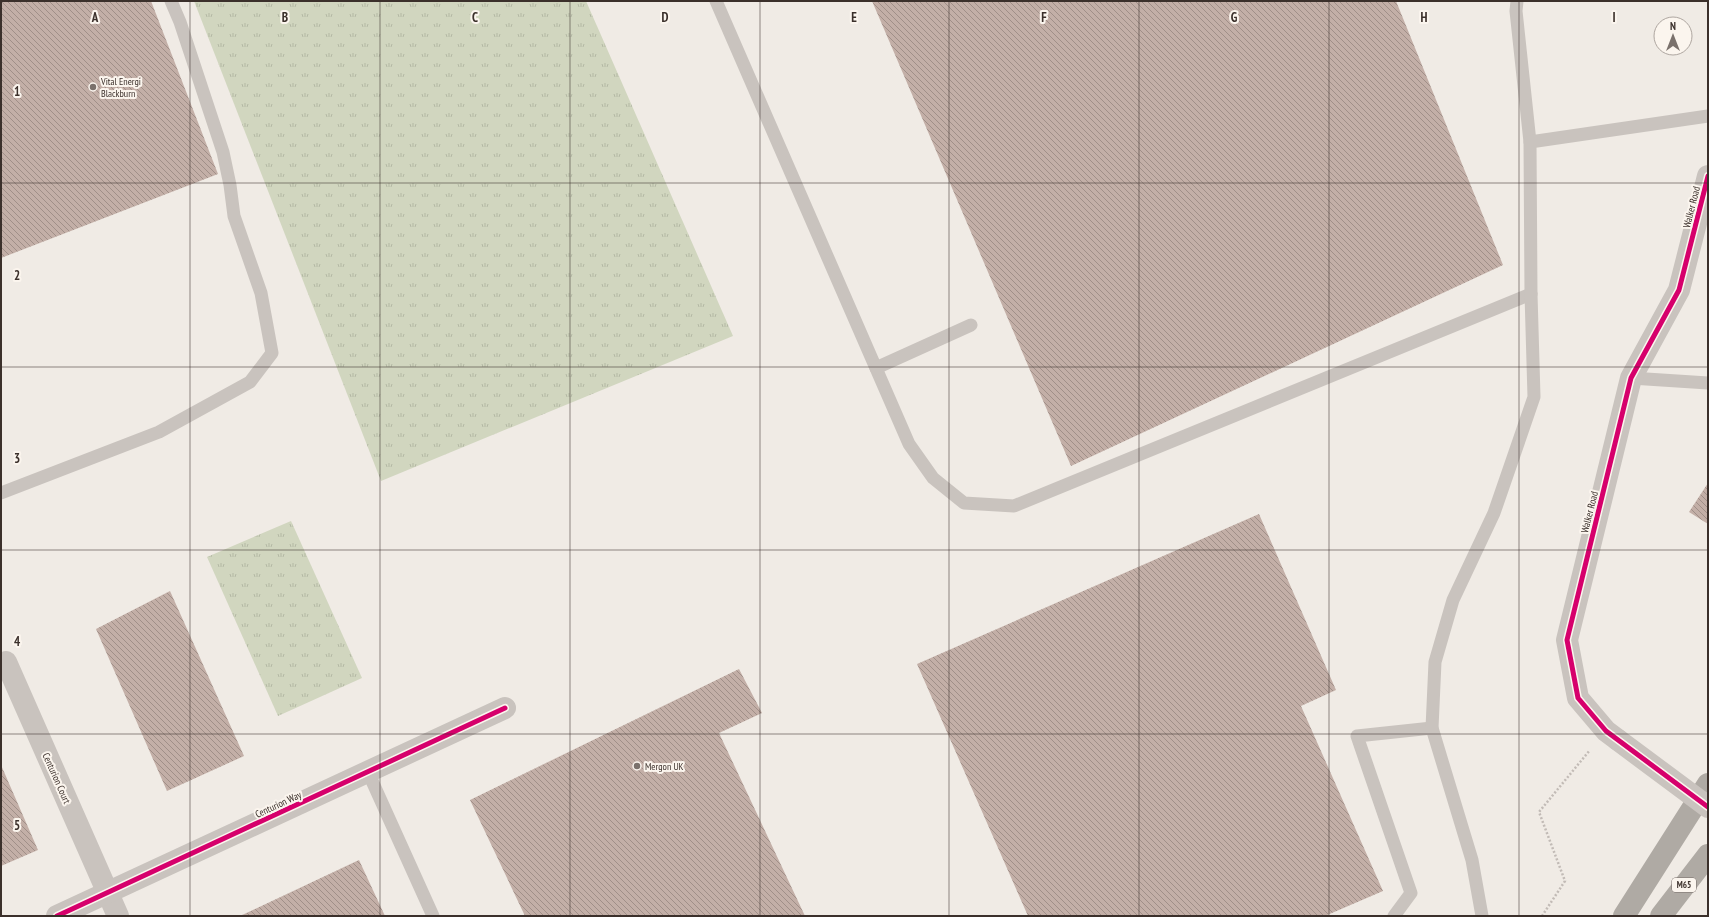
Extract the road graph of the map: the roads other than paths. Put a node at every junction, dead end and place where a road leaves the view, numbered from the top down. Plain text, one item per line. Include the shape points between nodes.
1 (171, 1) edge
2 (716, 1) edge
3 (1517, 1) edge
4 (1708, 116) edge
5 (1530, 142) junction
6 (1708, 176) edge
7 (1530, 294) junction
8 (971, 326) dead end
9 (876, 368) junction
10 (1631, 378) junction
11 (1708, 383) edge
12 (1, 492) edge
13 (4, 663) edge
14 (505, 708) dead end
15 (1432, 728) junction
16 (368, 772) junction
17 (1708, 784) edge
18 (1708, 806) edge
19 (1708, 855) edge
20 (108, 893) junction
21 (57, 916) edge
22 (118, 916) edge
23 (434, 916) edge
24 (1394, 916) edge
25 (1482, 916) edge
26 (1624, 916) edge
27 (1661, 916) edge

1 - 12 lane via 222,152 234,216 261,293 272,353 250,382 158,432
2 - 9 lane
3 - 5 lane
4 - 5 lane
5 - 7 lane
6 - 10 street, Walker Road via 1680,290
7 - 9 lane via 1014,506 964,504 933,478 909,444
7 - 15 lane via 1534,397 1494,513 1453,600 1435,662
8 - 9 lane
10 - 11 lane
10 - 18 street, Walker Road, bridge via 1567,640 1578,698 1612,735
13 - 20 street, Centurion Court
14 - 16 street, Centurion Way
15 - 24 lane via 1357,736 1411,893
15 - 25 lane via 1472,860
16 - 20 street, Centurion Way
16 - 23 lane
17 - 26 highway
19 - 27 highway, M65
20 - 21 street, Centurion Way
20 - 22 street, Centurion Court

